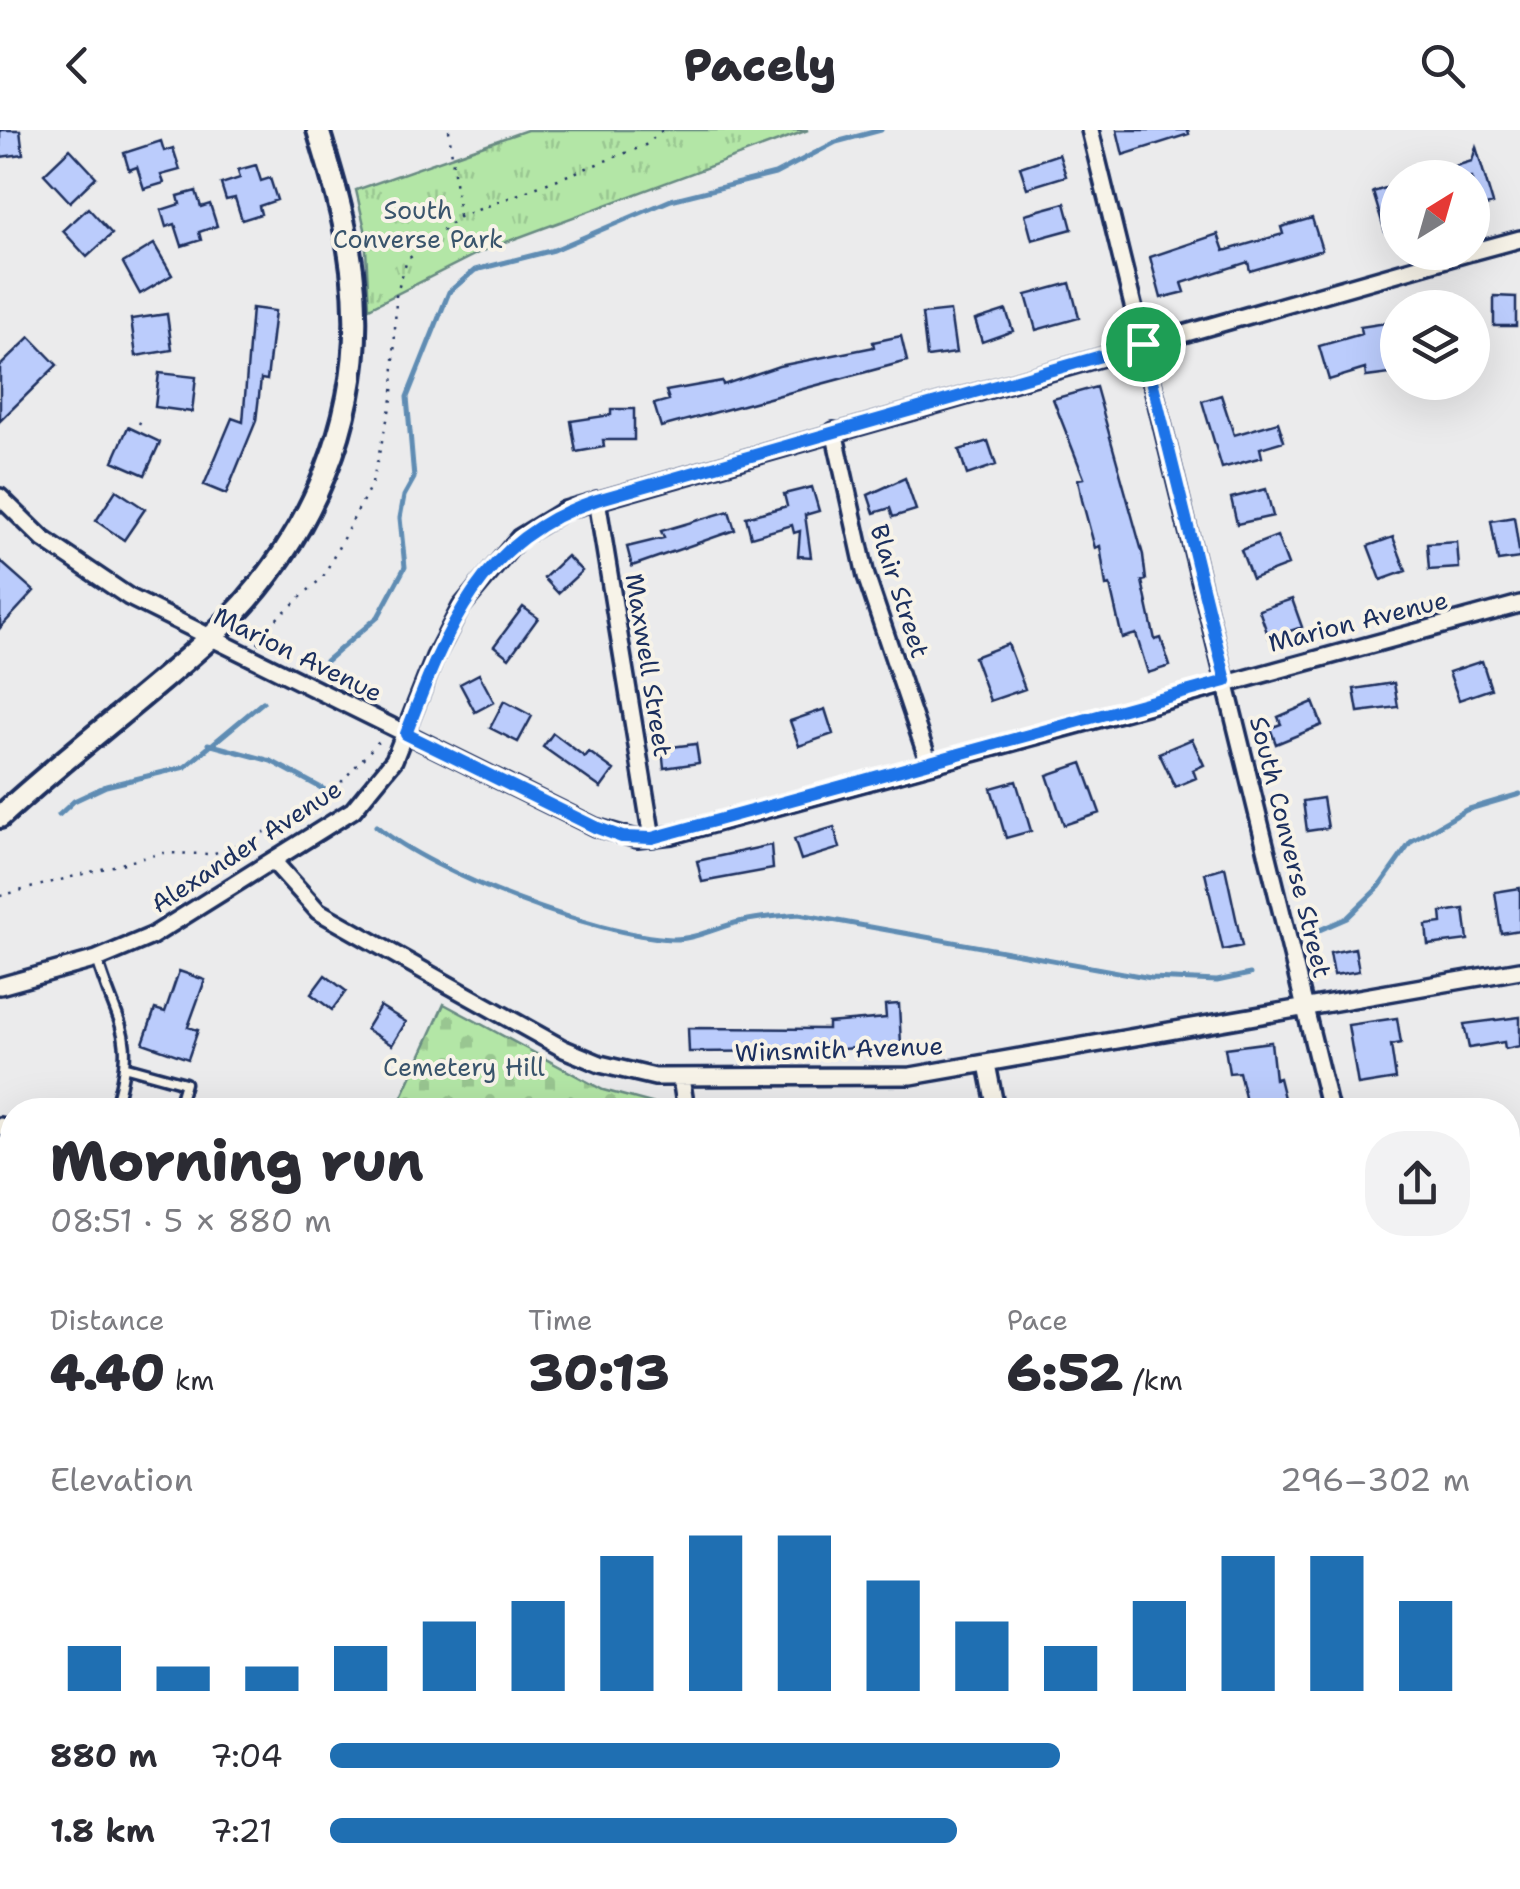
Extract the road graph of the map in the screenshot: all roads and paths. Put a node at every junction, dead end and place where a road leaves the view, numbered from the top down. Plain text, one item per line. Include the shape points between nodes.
1 (318, 130) edge
2 (449, 130) edge
3 (663, 130) edge
4 (1090, 130) edge
5 (459, 217) junction
6 (1520, 240) edge
7 (1490, 248) edge
8 (1408, 270) edge
9 (1143, 344) junction
10 (143, 416) dead end
11 (139, 424) dead end
12 (834, 432) junction
13 (0, 497) edge
14 (597, 500) junction
15 (1520, 604) edge
16 (210, 638) junction
17 (257, 646) dead end
18 (1226, 681) junction
19 (406, 734) junction
20 (379, 741) dead end
21 (929, 764) junction
22 (0, 817) edge
23 (652, 838) junction
24 (274, 862) junction
25 (0, 896) edge
26 (97, 959) junction
27 (1520, 970) edge
28 (0, 986) edge
29 (1305, 1007) junction
30 (987, 1064) junction
31 (127, 1067) junction
32 (681, 1078) junction
33 (118, 1098) edge
34 (181, 1098) edge
35 (684, 1098) edge
36 (994, 1098) edge
37 (1327, 1098) edge

1 - 16 street via 353,275 350,385 322,488 306,520 266,578
2 - 5 path
3 - 5 path via 644,146
4 - 9 street, South Converse Street
5 - 17 path via 407,260 396,296 393,396 372,484 323,577 272,623
6 - 7 street, Alexander Avenue
8 - 9 street, Alexander Avenue
9 - 12 street, Alexander Avenue
9 - 18 street, South Converse Street
10 - 11 path
12 - 14 street, Alexander Avenue
12 - 21 street, Blair Street via 854,537
13 - 16 street, Marion Avenue via 84,569
14 - 19 street, Alexander Avenue via 541,522 486,573 451,625
14 - 23 street, Maxwell Street
15 - 18 street, Marion Avenue
16 - 19 street, Marion Avenue
16 - 22 street
18 - 21 street, Marion Avenue
18 - 29 street, South Converse Street
19 - 23 street, Marion Avenue via 595,827
19 - 24 street, Alexander Avenue via 382,778 354,810
20 - 25 path via 320,805 244,842 212,854 162,854
21 - 23 street, Marion Avenue
24 - 26 street, Alexander Avenue via 179,921
24 - 32 street, Winsmith Avenue via 318,911 564,1049 632,1074
26 - 28 street, Alexander Avenue
26 - 31 lane via 128,1042
27 - 29 street, Winsmith Avenue
29 - 30 street, Winsmith Avenue
29 - 37 street, South Converse Street
30 - 32 street, Winsmith Avenue via 911,1076
30 - 36 street
31 - 33 lane
31 - 34 lane via 184,1083
32 - 35 street

